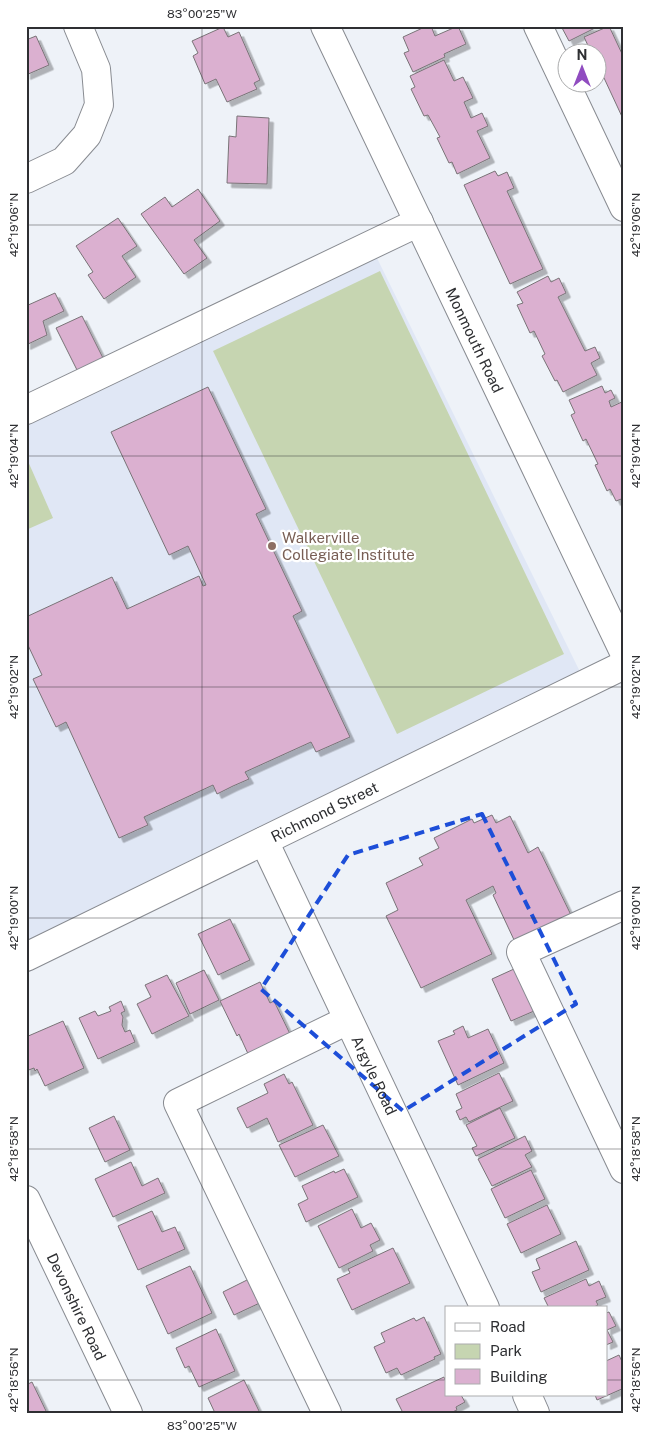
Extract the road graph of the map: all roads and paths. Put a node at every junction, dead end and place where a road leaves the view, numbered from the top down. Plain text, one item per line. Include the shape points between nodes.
1 (78, 26) edge
2 (325, 26) edge
3 (538, 26) edge
4 (26, 179) edge
5 (624, 207) edge
6 (419, 222) junction
7 (26, 410) edge
8 (624, 652) edge
9 (624, 665) edge
10 (264, 841) junction
11 (624, 905) edge
12 (26, 957) edge
13 (348, 1020) junction
14 (624, 1169) edge
15 (26, 1200) edge
16 (484, 1306) edge
17 (527, 1396) edge
18 (128, 1413) edge
19 (327, 1413) edge
20 (535, 1413) edge

1 - 4 street via 96,69 99,105 87,135 64,161
2 - 6 street, Monmouth Road
3 - 5 street
6 - 7 street
6 - 8 street, Monmouth Road
9 - 10 street, Richmond Street
10 - 12 street, Richmond Street
10 - 13 street, Argyle Road
11 - 14 street via 521,952
13 - 16 street, Argyle Road
13 - 19 street via 178,1103
15 - 18 street, Devonshire Road
17 - 20 street

